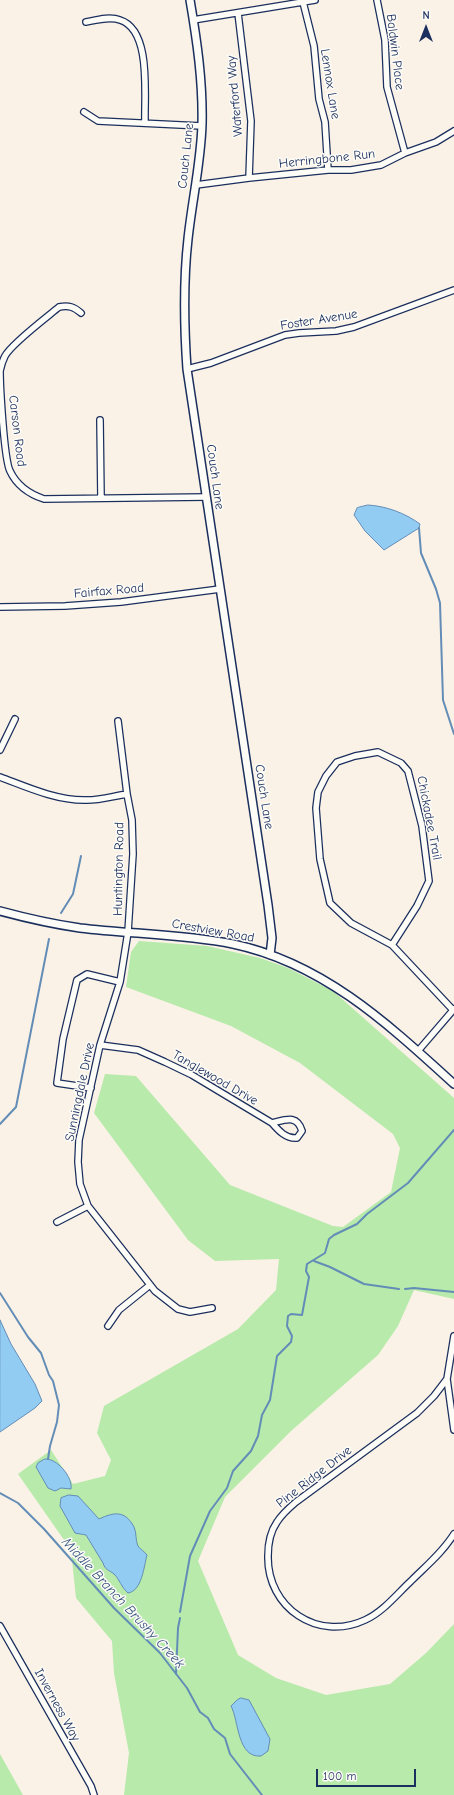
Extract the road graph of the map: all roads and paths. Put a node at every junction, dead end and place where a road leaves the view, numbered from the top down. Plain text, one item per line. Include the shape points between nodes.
1 (190, 0) edge
2 (315, 0) edge
3 (377, 0) edge
4 (303, 2) junction
5 (238, 12) junction
6 (193, 20) junction
7 (86, 22) dead end
8 (84, 112) dead end
9 (145, 123) junction
10 (202, 126) junction
11 (454, 131) edge
12 (405, 153) junction
13 (328, 170) junction
14 (248, 178) junction
15 (196, 185) junction
16 (454, 290) edge
17 (81, 313) dead end
18 (187, 369) junction
19 (100, 420) dead end
20 (206, 497) junction
21 (101, 498) junction
22 (220, 589) junction
23 (0, 607) edge
24 (15, 719) dead end
25 (118, 721) dead end
26 (0, 750) edge
27 (0, 777) edge
28 (127, 794) junction
29 (0, 911) edge
30 (128, 932) junction
31 (392, 945) junction
32 (270, 955) junction
33 (120, 982) junction
34 (453, 1010) edge
35 (100, 1045) junction
36 (418, 1051) junction
37 (454, 1084) edge
38 (91, 1088) junction
39 (272, 1123) junction
40 (88, 1206) junction
41 (57, 1222) dead end
42 (150, 1285) junction
43 (212, 1308) dead end
44 (108, 1326) dead end
45 (454, 1336) edge
46 (447, 1379) junction
47 (454, 1430) edge
48 (454, 1534) edge
49 (0, 1626) edge
50 (94, 1795) edge

1 - 6 street, Couch Lane
2 - 4 street
3 - 12 street, Baldwin Place via 385,40 387,87
4 - 5 street
4 - 13 street, Lennox Lane via 314,46 319,99 325,122
5 - 6 street
5 - 14 street, Waterford Way via 251,121
6 - 10 street, Couch Lane via 199,55
7 - 9 street via 120,20 132,27 139,38 144,64
8 - 9 street via 98,121
9 - 10 street
10 - 15 street, Couch Lane
11 - 12 street, Herringbone Run via 436,142
12 - 13 street, Herringbone Run via 381,165 351,170
13 - 14 street, Herringbone Run
14 - 15 street, Herringbone Run
15 - 18 street, Couch Lane via 185,266 184,321
16 - 18 street, Foster Avenue via 354,327 285,335 211,363
17 - 21 street, Carson Road via 74,307 59,307 5,355 0,371 4,435 9,470 18,485 32,495 44,499
18 - 20 street, Couch Lane
19 - 21 street
20 - 21 street, Carson Road
20 - 22 street, Couch Lane
22 - 23 street, Fairfax Road via 121,602
22 - 32 street, Couch Lane via 268,905 272,938
24 - 26 street
25 - 28 street, Huntington Road
27 - 28 street via 42,793 72,800
28 - 30 street, Huntington Road via 132,820 133,854
29 - 30 street, Crestview Road via 42,922
30 - 32 street, Crestview Road via 210,941 254,949
30 - 33 street, Sunningdale Drive
31 - 31 street, Chickadee Trail via 351,922 330,903 320,859 316,808 318,792 337,762 378,752 401,763 408,771 422,826 429,881 417,906
31 - 34 street, Chickadee Trail
32 - 36 street, Crestview Road via 322,978 361,1004
33 - 35 street, Sunningdale Drive
33 - 38 street via 87,974 77,980 56,1083
34 - 36 street
35 - 38 street, Sunningdale Drive
35 - 39 street, Tanglewood Drive via 138,1050 165,1062 192,1075
36 - 37 street, Crestview Road
38 - 40 street, Sunningdale Drive via 79,1140 78,1162 80,1184
39 - 39 street, Tanglewood Drive via 291,1139 297,1138 302,1131 295,1120
40 - 41 street
40 - 42 street, Sunningdale Drive
42 - 43 street, Sunningdale Drive via 178,1309 190,1312
42 - 44 street via 119,1310
45 - 46 street, Pine Ridge Drive
46 - 47 street, Pine Ridge Drive
46 - 48 street, Pine Ridge Drive via 417,1413 280,1516 268,1547 270,1577 284,1604 299,1616 323,1626 350,1625 366,1620 384,1607 441,1551
49 - 50 street, Inverness Way

